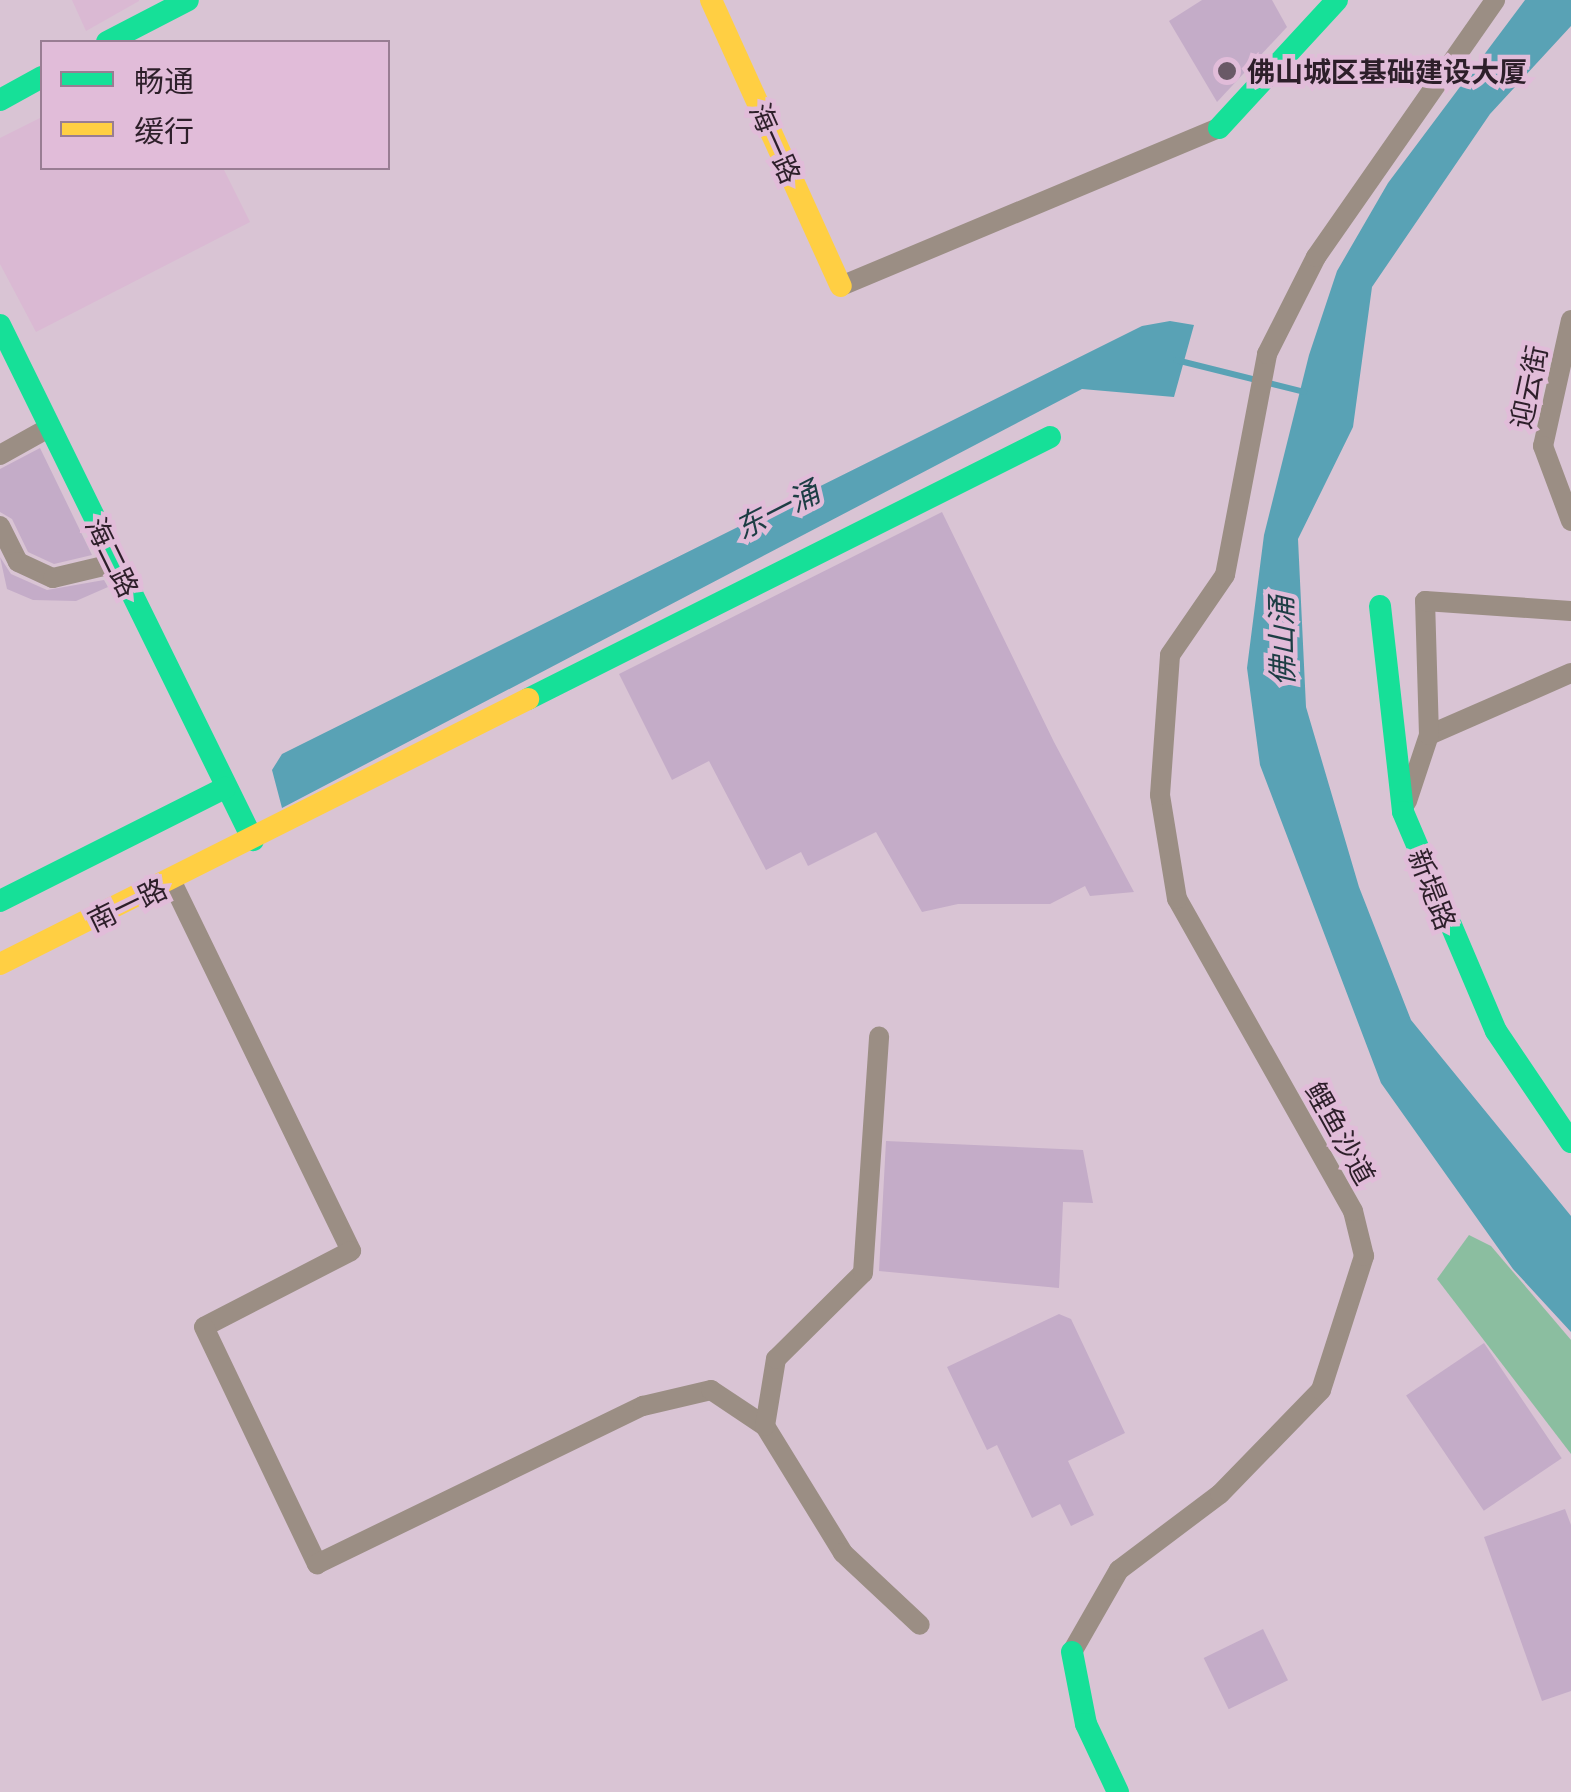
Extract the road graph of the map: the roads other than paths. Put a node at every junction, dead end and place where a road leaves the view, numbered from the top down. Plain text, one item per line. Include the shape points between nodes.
1 (188, 0) edge
2 (711, 0) edge
3 (1337, 0) edge
4 (1495, 0) edge
5 (154, 8) edge
6 (110, 40) edge
7 (40, 78) edge
8 (0, 100) edge
9 (1219, 128) joint
10 (841, 286) joint
11 (1571, 320) edge
12 (0, 325) edge
13 (50, 427) junction
14 (1050, 437) dead end
15 (0, 455) edge
16 (1571, 521) edge
17 (0, 526) edge
18 (116, 563) junction
19 (1380, 606) dead end
20 (1571, 611) edge
21 (1571, 672) edge
22 (1428, 735) junction
23 (226, 788) junction
24 (1403, 812) junction
25 (253, 840) junction
26 (172, 882) junction
27 (0, 901) edge
28 (0, 964) edge
29 (879, 1036) dead end
30 (1571, 1142) edge
31 (764, 1426) junction
32 (920, 1626) dead end
33 (1072, 1652) joint
34 (1118, 1792) edge

1 - 5 street
2 - 10 street, 海一路
3 - 9 street
4 - 33 street, 鲤鱼沙道 via 1316,257 1264,369 1224,575 1170,655 1160,795 1177,899 1352,1211 1364,1256 1320,1390 1220,1494 1119,1570
5 - 6 street
7 - 8 street
9 - 10 street
11 - 16 street, 迎云街 via 1543,446
12 - 13 street, 海二路
13 - 15 street
13 - 18 street, 海二路
14 - 25 street, 南一路
17 - 18 street via 18,562 54,578
18 - 23 street, 海二路
19 - 24 street, 新堤路
20 - 22 street via 1424,601
21 - 22 street
22 - 24 street
23 - 25 street, 海二路
23 - 27 street
24 - 30 street, 新堤路 via 1496,1031
25 - 26 street, 南一路
26 - 28 street, 南一路
26 - 31 street via 351,1251 204,1327 317,1564 643,1406 712,1390
29 - 31 street via 863,1273 776,1360
31 - 32 street via 843,1552
33 - 34 street via 1086,1724

